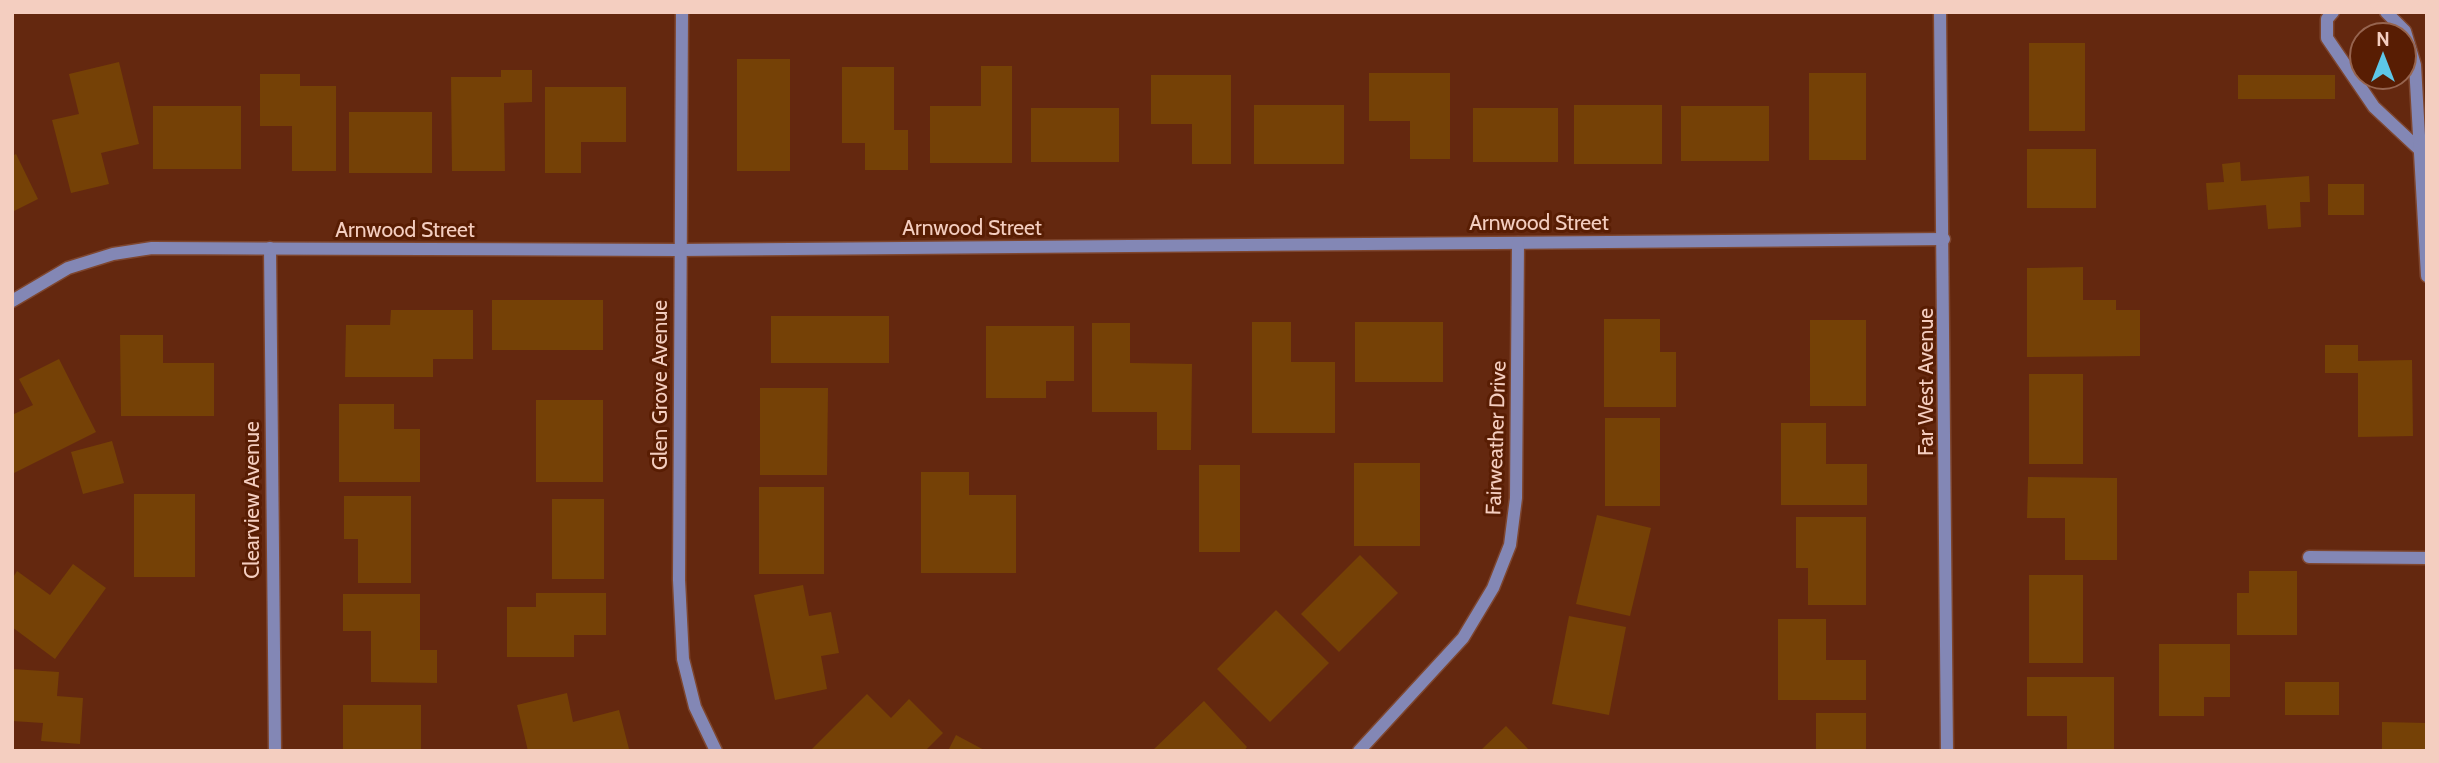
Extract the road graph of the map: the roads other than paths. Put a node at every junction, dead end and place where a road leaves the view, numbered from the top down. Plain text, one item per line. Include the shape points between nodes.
1 (682, 12) edge
2 (1940, 12) edge
3 (2333, 12) edge
4 (2386, 12) edge
5 (2420, 150) junction
6 (1944, 239) junction
7 (1518, 243) junction
8 (270, 248) junction
9 (680, 250) junction
10 (2427, 276) edge
11 (12, 301) edge
12 (2309, 557) dead end
13 (2427, 558) edge
14 (275, 751) edge
15 (716, 751) edge
16 (1359, 751) edge
17 (1947, 751) edge

1 - 9 street, Glen Grove Avenue
2 - 6 street, Far West Avenue
3 - 5 street via 2327,19 2327,38 2374,107
4 - 5 street via 2405,31 2415,65
5 - 10 street
6 - 7 street, Arnwood Street
6 - 17 street, Far West Avenue
7 - 9 street, Arnwood Street
7 - 16 street, Fairweather Drive via 1516,498 1510,545 1464,638
8 - 9 street, Arnwood Street
8 - 11 street, Arnwood Street via 152,248 113,254 68,268
8 - 14 street, Clearview Avenue
9 - 15 street, Glen Grove Avenue via 682,659 695,707
12 - 13 street

